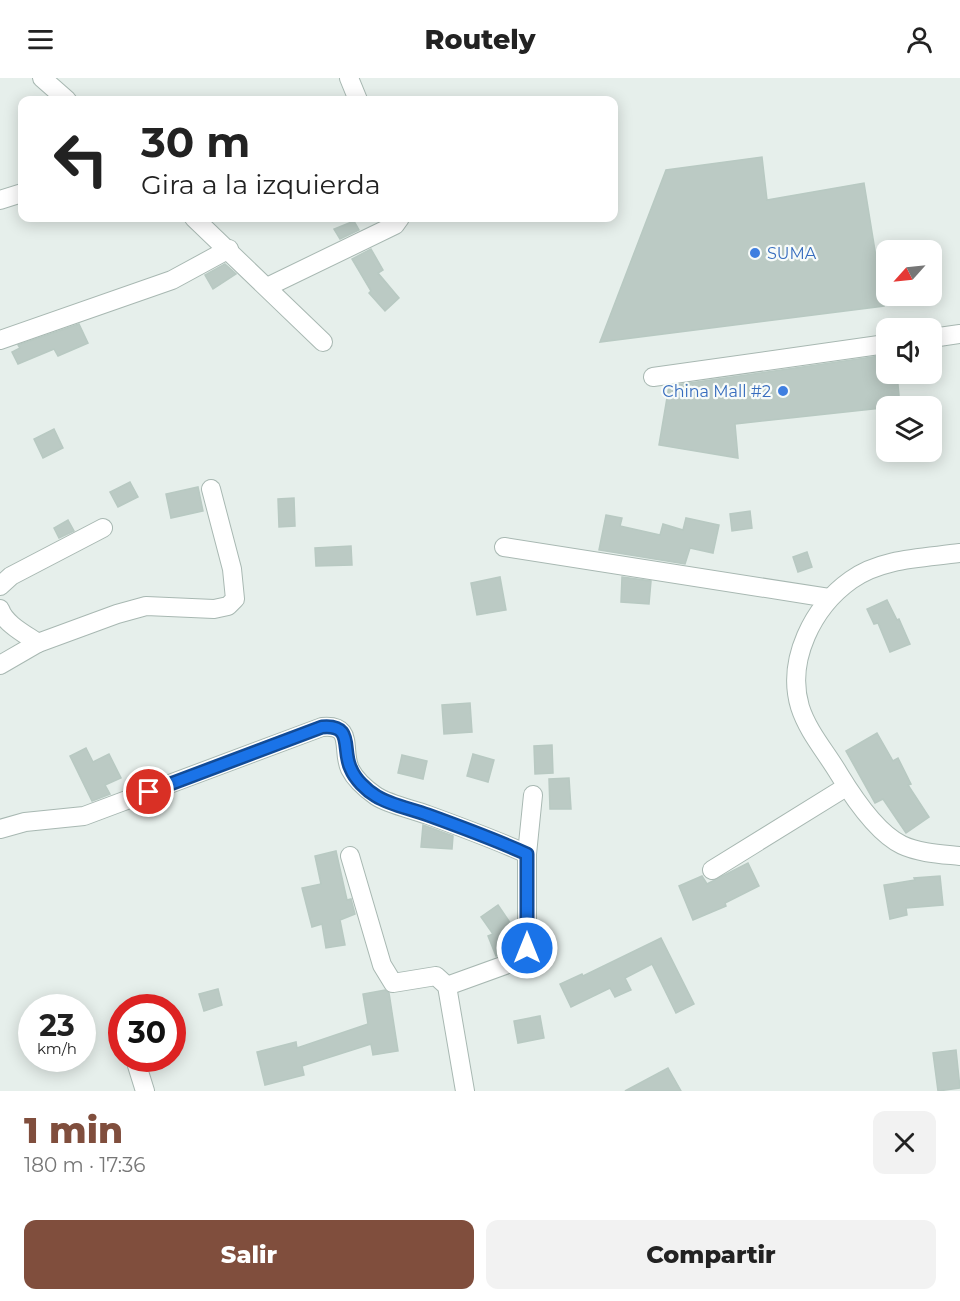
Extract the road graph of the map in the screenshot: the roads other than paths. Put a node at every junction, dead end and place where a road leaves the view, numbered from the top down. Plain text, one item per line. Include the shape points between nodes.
1 (42, 78) edge
2 (349, 78) edge
3 (62, 96) edge
4 (356, 96) edge
5 (18, 194) edge
6 (0, 200) edge
7 (199, 222) edge
8 (397, 222) edge
9 (229, 249) junction
10 (267, 287) junction
11 (960, 334) edge
12 (942, 337) edge
13 (0, 340) edge
14 (323, 342) dead end
15 (876, 345) edge
16 (653, 377) dead end
17 (211, 489) dead end
18 (103, 528) dead end
19 (504, 547) dead end
20 (960, 553) edge
21 (0, 586) edge
22 (829, 598) junction
23 (0, 609) edge
24 (38, 643) junction
25 (0, 664) edge
26 (846, 787) junction
27 (533, 795) dead end
28 (0, 829) edge
29 (527, 854) junction
30 (350, 856) dead end
31 (960, 856) edge
32 (712, 870) dead end
33 (447, 986) junction
34 (139, 1072) edge
35 (145, 1091) edge
36 (465, 1091) edge

1 - 3 street
2 - 4 street
5 - 6 street
7 - 9 street
8 - 10 street
9 - 10 street
9 - 13 street via 172,280
10 - 14 street
11 - 12 street
15 - 16 street
17 - 24 street via 232,569 235,599 228,606 146,606
18 - 21 street via 11,576
19 - 22 street
20 - 22 street via 881,564 852,579
22 - 26 street via 798,655 796,681 800,706 810,730
23 - 24 street via 12,624
24 - 25 street
26 - 31 street via 880,829 902,844
26 - 32 street
27 - 29 street
28 - 29 street via 25,822 84,816 333,726 345,738 350,768 377,797 486,835
29 - 33 street via 525,955
30 - 33 street via 389,979 393,983 436,976
33 - 36 street
34 - 35 street

